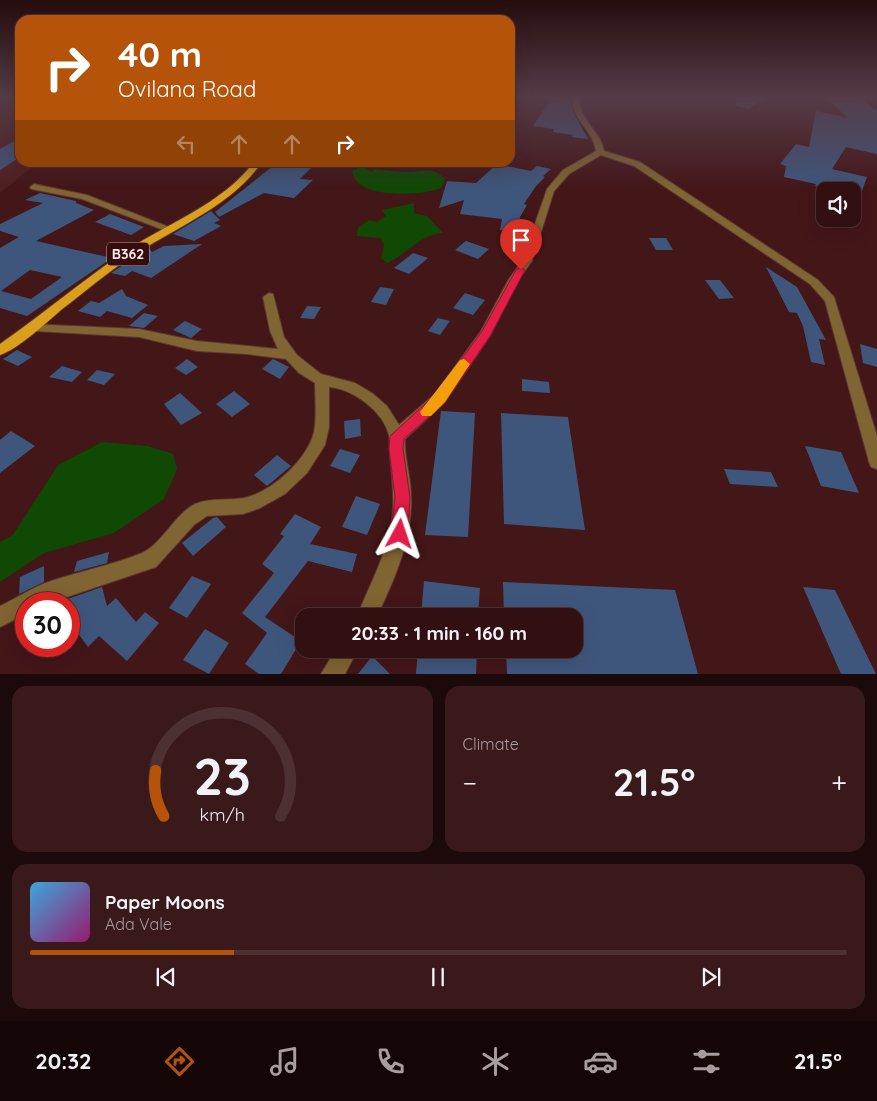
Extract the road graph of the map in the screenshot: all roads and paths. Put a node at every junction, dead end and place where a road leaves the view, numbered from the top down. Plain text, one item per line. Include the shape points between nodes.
1 (588, 127) edge
2 (600, 152) junction
3 (255, 167) edge
4 (34, 187) dead end
5 (169, 229) junction
6 (269, 297) dead end
7 (34, 327) junction
8 (0, 350) edge
9 (289, 355) junction
10 (322, 380) junction
11 (397, 436) junction
12 (877, 462) edge
13 (371, 608) edge
14 (0, 617) edge

1 - 2 street via 597,136
2 - 11 street via 566,172 554,186 539,220 527,261 486,333 440,398
2 - 12 street via 637,164 814,282 830,300
3 - 5 main road, B362 via 237,186
4 - 5 street via 84,197
5 - 7 main road, B362 via 100,274
6 - 9 street via 279,340
7 - 8 main road, B362
7 - 9 street via 139,333 197,346
9 - 10 street
10 - 11 street via 338,382 361,392 378,405
10 - 14 street via 321,434 307,461 268,497 243,506 217,505 200,510 163,550 149,560 50,591
11 - 13 street via 403,497 400,534

